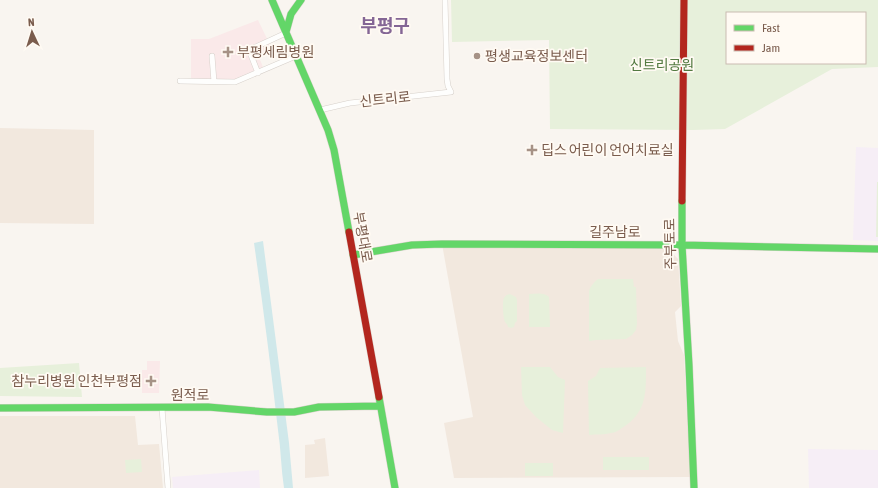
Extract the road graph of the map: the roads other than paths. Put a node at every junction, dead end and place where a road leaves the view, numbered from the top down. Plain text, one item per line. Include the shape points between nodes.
1 (272, 0) edge
2 (301, 0) edge
3 (445, 0) edge
4 (684, 0) edge
5 (286, 33) junction
6 (212, 56) dead end
7 (296, 56) junction
8 (258, 72) junction
9 (180, 81) dead end
10 (214, 82) junction
11 (320, 110) junction
12 (682, 245) junction
13 (878, 249) edge
14 (353, 255) junction
15 (380, 406) junction
16 (0, 408) edge
17 (162, 408) junction
18 (168, 488) edge
19 (395, 488) edge
20 (694, 488) edge

1 - 5 main road, 부평대로
2 - 5 main road via 291,14
3 - 11 street, 신트리로 via 447,79 451,92 350,103
4 - 12 main road, 주부토로
5 - 7 main road, 부평대로
5 - 8 street via 249,50
6 - 10 street
7 - 8 street
7 - 11 main road, 부평대로
8 - 10 street via 235,82
9 - 10 street
11 - 14 main road, 부평대로 via 336,160
12 - 13 main road, 길주남로
12 - 14 main road, 길주남로 via 442,244 412,245
12 - 20 main road, 주부토로
14 - 15 main road, 부평대로
15 - 17 main road, 원적로 via 319,407 294,412
15 - 19 main road, 부평대로
16 - 17 main road, 원적로
17 - 18 street

